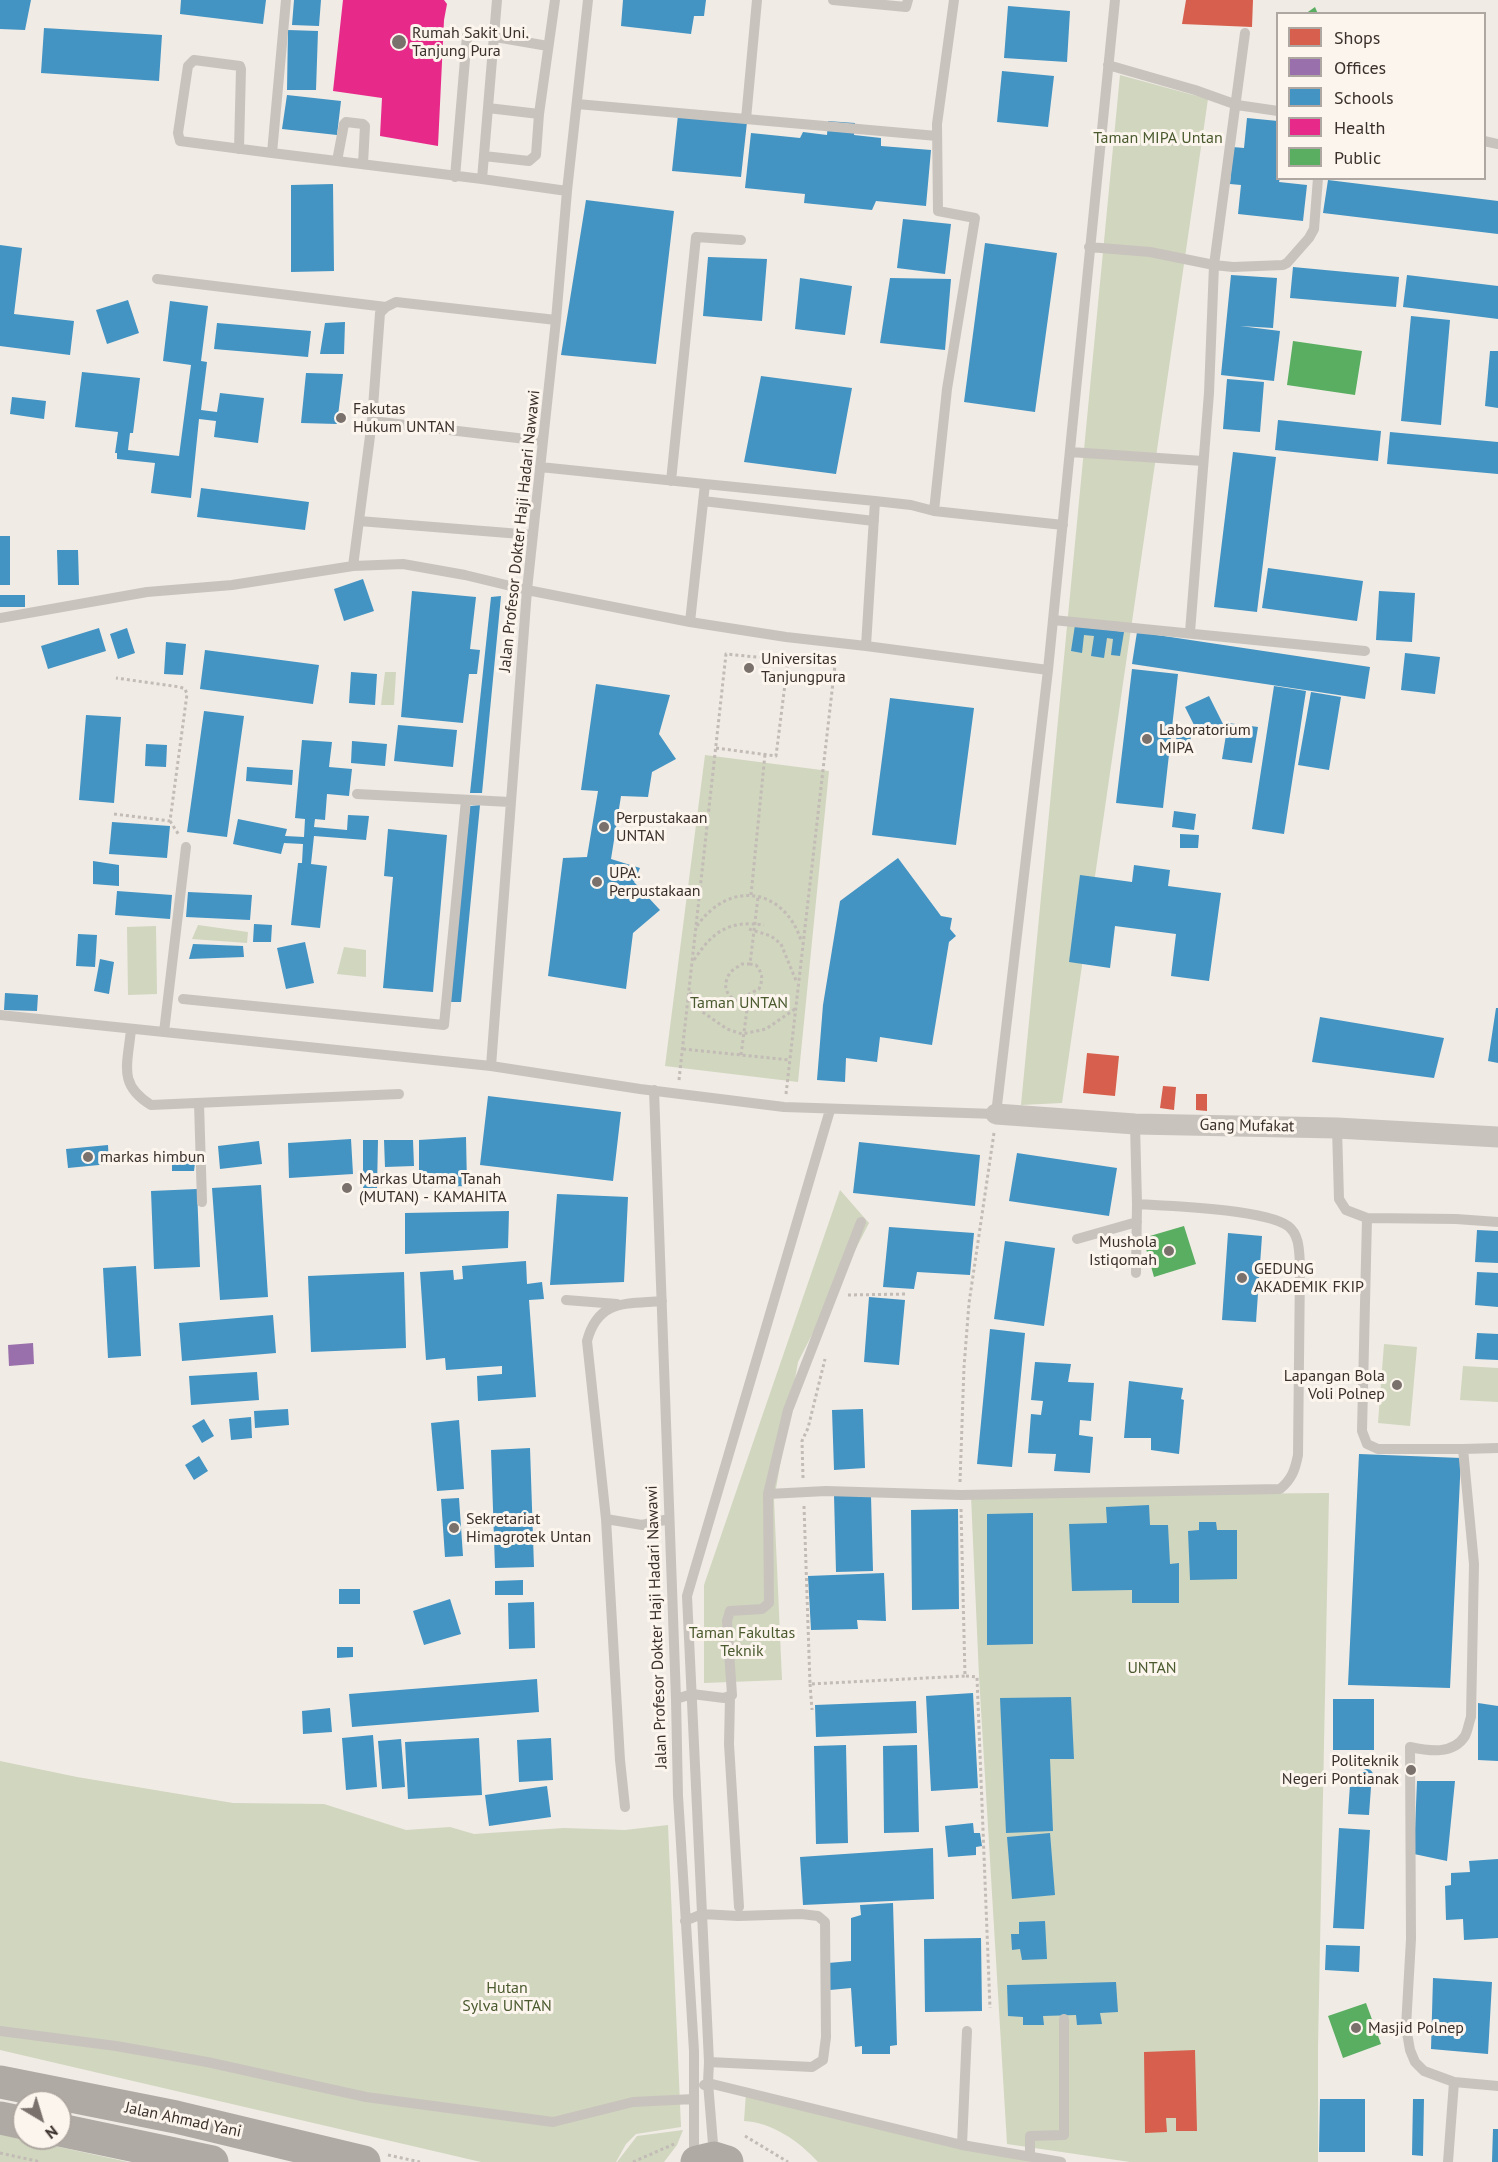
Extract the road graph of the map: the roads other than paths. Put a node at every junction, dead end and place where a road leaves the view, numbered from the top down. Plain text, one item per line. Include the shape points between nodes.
1 (286, 0) edge
2 (498, 0) edge
3 (555, 0) edge
4 (588, 0) edge
5 (757, 0) edge
6 (833, 0) edge
7 (908, 0) edge
8 (954, 0) edge
9 (1115, 0) edge
10 (1245, 33) dead end
11 (494, 38) junction
12 (548, 45) junction
13 (1108, 65) junction
14 (577, 104) junction
15 (1237, 105) junction
16 (488, 108) junction
17 (1276, 111) edge
18 (539, 114) junction
19 (746, 119) junction
20 (937, 136) junction
21 (238, 149) junction
22 (272, 153) junction
23 (484, 156) junction
24 (337, 161) junction
25 (363, 165) junction
26 (455, 177) junction
27 (482, 179) junction
28 (1318, 180) edge
29 (567, 190) junction
30 (741, 240) dead end
31 (1089, 247) junction
32 (1214, 265) junction
33 (157, 279) dead end
34 (387, 307) junction
35 (556, 320) junction
36 (372, 421) junction
37 (543, 441) junction
38 (1070, 452) junction
39 (1203, 461) junction
40 (540, 467) junction
41 (671, 481) junction
42 (705, 484) junction
43 (703, 501) junction
44 (875, 501) junction
45 (933, 511) junction
46 (873, 520) junction
47 (359, 521) junction
48 (1063, 525) junction
49 (533, 535) junction
50 (352, 566) junction
51 (527, 590) junction
52 (0, 618) edge
53 (1053, 620) junction
54 (690, 622) junction
55 (1190, 632) junction
56 (866, 646) junction
57 (1365, 651) dead end
58 (1048, 670) junction
59 (357, 794) dead end
60 (466, 800) junction
61 (510, 802) junction
62 (186, 847) dead end
63 (183, 999) dead end
64 (0, 1015) edge
65 (131, 1029) junction
66 (164, 1032) junction
67 (491, 1066) junction
68 (654, 1090) junction
69 (399, 1094) dead end
70 (200, 1102) junction
71 (830, 1110) junction
72 (996, 1114) junction
73 (1135, 1124) junction
74 (1337, 1128) junction
75 (1498, 1137) edge
76 (202, 1202) dead end
77 (1137, 1204) junction
78 (1367, 1218) junction
79 (861, 1222) dead end
80 (1137, 1222) junction
81 (1498, 1222) edge
82 (1077, 1239) dead end
83 (1136, 1273) dead end
84 (566, 1300) dead end
85 (662, 1301) junction
86 (617, 1304) junction
87 (1498, 1448) edge
88 (1463, 1449) junction
89 (768, 1494) junction
90 (606, 1519) junction
91 (669, 1519) junction
92 (692, 1694) junction
93 (729, 1697) junction
94 (676, 1699) junction
95 (625, 1807) dead end
96 (739, 1906) dead end
97 (702, 1914) junction
98 (685, 1921) junction
99 (1064, 2019) dead end
100 (0, 2031) edge
101 (967, 2031) dead end
102 (709, 2062) junction
103 (0, 2082) edge
104 (1454, 2082) junction
105 (708, 2083) junction
106 (1498, 2086) edge
107 (694, 2093) junction
108 (72, 2133) edge
109 (962, 2145) junction
110 (708, 2154) edge
111 (1029, 2155) junction
112 (212, 2162) edge
113 (364, 2162) edge
114 (1061, 2162) edge
115 (1448, 2162) edge

1 - 22 lane
2 - 11 lane
3 - 12 lane
4 - 14 lane, Jalan Profesor Dokter Haji Hadari Nawawi
5 - 19 lane
6 - 7 lane via 906,7
8 - 20 lane
9 - 13 lane
10 - 15 lane
11 - 12 lane
11 - 16 lane
11 - 26 lane via 472,33 467,36
12 - 18 lane
13 - 15 lane
13 - 31 lane
14 - 19 lane
14 - 29 lane, Jalan Profesor Dokter Haji Hadari Nawawi
15 - 17 lane
15 - 32 lane
16 - 18 lane
16 - 23 lane
18 - 23 lane via 533,158 529,161
19 - 20 lane
20 - 45 lane via 938,211 975,218 947,389
21 - 21 lane via 178,138 188,66 194,60 242,69
21 - 22 lane
22 - 24 lane
23 - 27 lane
24 - 25 lane
24 - 25 lane via 344,124 363,124
25 - 26 lane
26 - 27 lane
27 - 29 lane
28 - 32 lane via 1314,229 1287,263
29 - 35 lane, Jalan Profesor Dokter Haji Hadari Nawawi
30 - 41 lane via 696,237
31 - 32 lane via 1150,252
31 - 38 lane
32 - 39 lane
33 - 34 lane
34 - 35 lane via 396,302
34 - 36 lane via 380,313
35 - 37 lane, Jalan Profesor Dokter Haji Hadari Nawawi
36 - 37 lane
36 - 47 lane
37 - 40 lane, Jalan Profesor Dokter Haji Hadari Nawawi
38 - 39 lane
38 - 48 lane
39 - 55 lane
40 - 41 lane
40 - 49 lane, Jalan Profesor Dokter Haji Hadari Nawawi
41 - 42 lane
42 - 43 lane
42 - 44 lane
43 - 46 lane
43 - 54 lane
44 - 45 lane
44 - 46 lane
45 - 48 lane
46 - 56 lane
47 - 49 lane
47 - 50 lane
48 - 53 lane
49 - 51 lane, Jalan Profesor Dokter Haji Hadari Nawawi
50 - 51 lane via 403,564
50 - 52 lane via 232,585 147,592
51 - 54 lane
51 - 61 lane, Jalan Profesor Dokter Haji Hadari Nawawi
53 - 55 lane
53 - 58 lane
54 - 56 lane
55 - 57 lane
56 - 58 lane
58 - 72 lane
59 - 60 lane
60 - 61 lane
60 - 63 lane via 444,1025
61 - 67 lane, Jalan Profesor Dokter Haji Hadari Nawawi
62 - 66 lane
64 - 65 lane
65 - 66 lane
65 - 70 lane via 127,1079 130,1088 151,1105
66 - 67 lane
67 - 68 lane
68 - 71 lane
68 - 85 lane, Jalan Profesor Dokter Haji Hadari Nawawi
69 - 70 lane
70 - 76 lane
71 - 72 lane
71 - 92 lane, Jalan Profesor Dokter Haji Hadari Nawawi via 687,1596
72 - 73 street, Gang Mufakat
73 - 74 street, Gang Mufakat
73 - 77 lane
74 - 75 street, Gang Mufakat
74 - 78 lane via 1339,1199 1346,1210
77 - 80 lane
77 - 89 lane via 1266,1217 1289,1227 1297,1238 1298,1455 1289,1482 1280,1489
78 - 81 lane
78 - 88 lane via 1362,1431 1367,1444 1378,1449
79 - 89 lane via 788,1410
80 - 82 lane
80 - 83 lane
84 - 86 lane
85 - 86 lane
85 - 91 lane, Jalan Profesor Dokter Haji Hadari Nawawi
86 - 90 lane via 601,1314 587,1341
87 - 88 lane
88 - 104 lane via 1474,1564 1471,1717 1464,1737 1449,1750 1410,1747 1411,1939 1406,2027 1415,2062 1424,2071
89 - 93 lane via 768,1603 762,1609 730,1611
90 - 91 lane via 642,1525
90 - 95 lane
91 - 94 lane, Jalan Profesor Dokter Haji Hadari Nawawi
92 - 93 lane
92 - 94 lane
92 - 97 lane, Jalan Profesor Dokter Haji Hadari Nawawi
93 - 96 lane
94 - 98 lane, Jalan Profesor Dokter Haji Hadari Nawawi
97 - 98 lane
97 - 102 lane, Jalan Profesor Dokter Haji Hadari Nawawi
97 - 102 lane via 801,1914 818,1916 825,1922 823,2060 812,2067
98 - 107 lane, Jalan Profesor Dokter Haji Hadari Nawawi
99 - 111 lane via 1064,2135 1030,2136
100 - 107 lane via 207,2062 366,2097 553,2122 633,2102
101 - 109 lane
102 - 105 lane, Jalan Profesor Dokter Haji Hadari Nawawi
103 - 113 highway, Jalan Ahmad Yani via 176,2117
104 - 106 lane
104 - 115 lane
105 - 107 lane
105 - 109 lane
105 - 110 lane, Jalan Profesor Dokter Haji Hadari Nawawi
107 - 110 lane, Jalan Profesor Dokter Haji Hadari Nawawi
108 - 112 highway, Jalan Ahmad Yani
109 - 111 lane
111 - 114 lane

